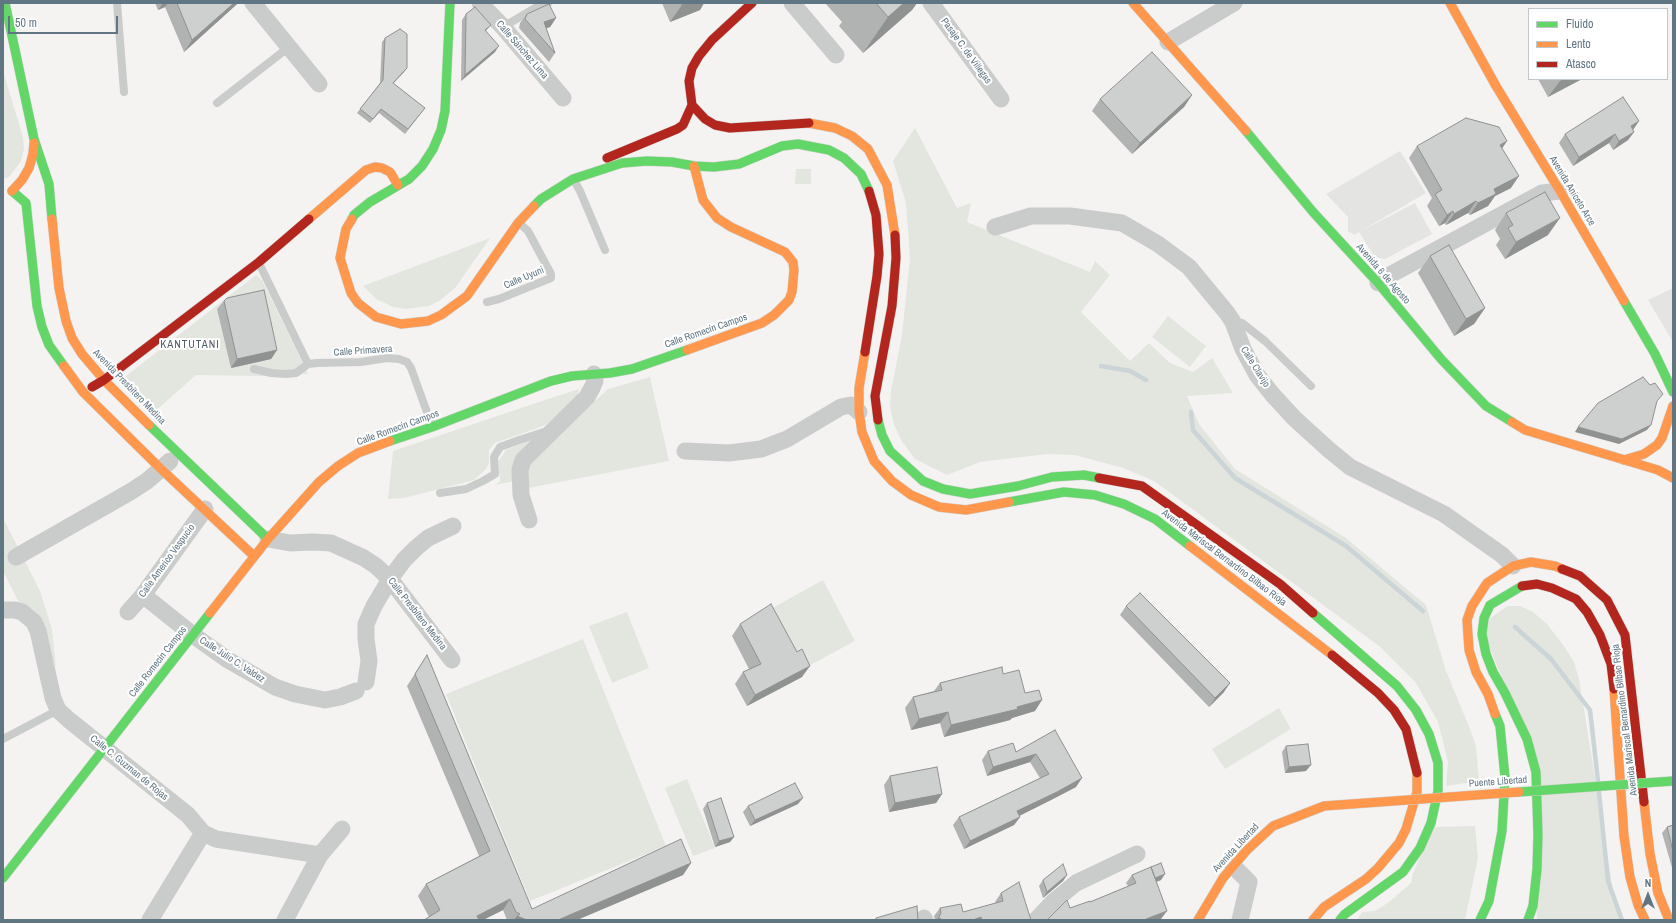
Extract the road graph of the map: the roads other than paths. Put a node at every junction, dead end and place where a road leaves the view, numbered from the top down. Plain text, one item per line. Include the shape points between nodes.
1 (6, 3) edge
2 (117, 3) edge
3 (253, 3) edge
4 (450, 3) edge
5 (480, 3) edge
6 (548, 3) edge
7 (752, 3) edge
8 (792, 3) edge
9 (931, 3) edge
10 (1133, 3) edge
11 (1234, 3) edge
12 (1450, 3) edge
13 (503, 27) junction
14 (1168, 42) junction
15 (289, 47) junction
16 (836, 55) dead end
17 (319, 84) dead end
18 (124, 92) dead end
19 (563, 98) dead end
20 (1001, 99) dead end
21 (217, 103) dead end
22 (692, 105) junction
23 (34, 139) junction
24 (694, 166) junction
25 (587, 173) junction
26 (573, 179) junction
27 (398, 185) junction
28 (12, 191) junction
29 (1560, 191) junction
30 (28, 193) dead end
31 (3, 194) edge
32 (43, 200) dead end
33 (50, 208) junction
34 (518, 222) junction
35 (995, 227) dead end
36 (605, 250) dead end
37 (259, 262) junction
38 (1378, 283) junction
39 (47, 289) junction
40 (487, 302) dead end
41 (1233, 322) junction
42 (308, 364) junction
43 (254, 369) dead end
44 (594, 374) junction
45 (104, 380) junction
46 (1311, 386) dead end
47 (83, 392) junction
48 (1673, 392) edge
49 (1673, 406) edge
50 (867, 411) junction
51 (432, 427) junction
52 (556, 429) junction
53 (685, 451) dead end
54 (178, 454) junction
55 (1636, 457) junction
56 (1656, 458) dead end
57 (1624, 460) junction
58 (161, 469) junction
59 (1673, 478) edge
60 (440, 493) dead end
61 (205, 509) junction
62 (529, 520) dead end
63 (453, 526) dead end
64 (268, 539) junction
65 (254, 556) junction
66 (16, 557) dead end
67 (1517, 576) junction
68 (390, 578) junction
69 (143, 595) junction
70 (3, 610) edge
71 (128, 612) dead end
72 (193, 635) junction
73 (452, 660) dead end
74 (58, 710) junction
75 (3, 739) edge
76 (104, 749) junction
77 (1673, 781) edge
78 (1649, 795) dead end
79 (1610, 798) dead end
80 (1546, 802) dead end
81 (1531, 804) dead end
82 (1515, 805) dead end
83 (1324, 806) joint
84 (1491, 807) dead end
85 (1444, 810) dead end
86 (1309, 813) junction
87 (1404, 813) dead end
88 (1320, 817) dead end
89 (342, 829) dead end
90 (203, 833) junction
91 (1137, 854) dead end
92 (320, 855) junction
93 (1233, 866) junction
94 (3, 878) edge
95 (150, 920) edge
96 (285, 920) edge
97 (1036, 920) edge
98 (1198, 920) edge
99 (1240, 920) edge
100 (1314, 920) edge
101 (1340, 920) edge
102 (1480, 920) edge
103 (1528, 920) edge
104 (1645, 920) edge
105 (1669, 920) edge

1 - 23 main road
2 - 18 lane
3 - 15 street
4 - 27 main road, Avenida Mariscal Bernardino Bilbao Rioja via 445,111 441,130 422,166
5 - 13 street, Calle Sánchez Lima
6 - 13 lane
7 - 22 main road via 712,40 699,56 692,68 689,81
8 - 16 street
9 - 20 street, Pasaje C. de Villegas
10 - 14 main road, Avenida 6 de Agosto
11 - 14 street
12 - 29 main road, Avenida Aniceto Arce via 1496,86
13 - 19 street, Calle Sánchez Lima
14 - 38 main road, Avenida 6 de Agosto via 1313,212
15 - 17 street
15 - 21 lane
22 - 25 main road, Avenida Mariscal Bernardino Bilbao Rioja via 686,121 677,129 606,159
22 - 50 main road, Avenida Mariscal Bernardino Bilbao Rioja via 705,119 715,125 730,128 808,123 835,128 852,136 868,149 887,185 894,224 896,258 892,306 875,396
23 - 28 main road via 29,168
23 - 33 main road, Avenida Presbítero Medina via 48,184
24 - 25 main road, Avenida Mariscal Bernardino Bilbao Rioja via 647,161 622,163
24 - 44 main road, Calle Romecín Campos via 703,200 717,218 785,252 793,262 794,280 789,300 762,323 637,367
24 - 50 main road, Avenida Mariscal Bernardino Bilbao Rioja via 739,164 782,146 798,144 829,150 844,158 861,174 871,195 876,215 879,254 878,276 859,388
25 - 26 main road, Avenida Mariscal Bernardino Bilbao Rioja
26 - 34 main road, Avenida Mariscal Bernardino Bilbao Rioja via 541,199
26 - 36 lane
27 - 34 main road, Avenida Mariscal Bernardino Bilbao Rioja via 354,215 346,229 340,258 351,294 366,310 382,319 401,324 428,321 455,306 466,296
27 - 37 main road via 390,172 382,168 366,170
28 - 30 main road
28 - 31 main road
28 - 39 main road, Avenida Presbítero Medina via 26,203
29 - 38 street via 1542,193
29 - 48 main road, Avenida Aniceto Arce via 1655,354
32 - 33 main road
33 - 39 main road, Avenida Presbítero Medina
34 - 40 lane, Calle Uyuni via 528,230 551,278
35 - 41 street, Calle Clavijo via 1031,216 1070,216 1122,223 1158,244 1189,268
37 - 42 lane
37 - 45 main road
38 - 57 main road, Avenida 6 de Agosto via 1441,359 1486,406 1525,430
39 - 45 main road, Avenida Presbítero Medina via 82,354
39 - 47 main road, Avenida Presbítero Medina via 42,327 49,345
41 - 46 lane via 1242,323 1265,341
41 - 67 street, Calle Clavijo via 1243,349 1257,375 1294,418 1328,449 1350,468 1444,514 1502,555
42 - 43 lane, Calle Primavera via 301,371 286,374
42 - 51 lane, Calle Primavera via 388,358 407,362 415,376
44 - 51 main road, Calle Romecín Campos via 551,381
44 - 52 street via 595,381 586,397
45 - 47 main road
45 - 54 main road, Avenida Presbítero Medina
47 - 58 main road, Avenida Presbítero Medina
49 - 55 main road via 1657,445
50 - 53 street via 851,405 841,407 786,439 761,449 729,453
50 - 100 main road, Avenida Mariscal Bernardino Bilbao Rioja via 862,432 874,461 892,481 912,495 939,507 966,510 1064,492 1095,495 1124,504 1155,520 1313,640 1378,693 1394,710 1406,730 1417,770 1417,792 1406,829 1394,850 1378,868 1324,907
50 - 101 main road, Avenida Mariscal Bernardino Bilbao Rioja via 890,451 923,481 943,489 970,494 1052,477 1084,475 1142,486 1280,584 1398,686 1416,710 1429,734 1438,764 1438,791 1430,823 1420,848 1403,872
51 - 64 main road, Calle Romecín Campos via 358,453 338,466 319,482
52 - 60 lane via 500,447 494,457 495,474 466,489
52 - 62 street via 523,460 520,470 521,495
54 - 58 street
54 - 64 main road, Avenida Presbítero Medina
55 - 56 main road
55 - 57 main road
57 - 59 main road, Avenida 6 de Agosto via 1658,470
58 - 61 main road, Avenida Presbítero Medina
58 - 66 street via 130,492
61 - 65 main road, Avenida Presbítero Medina
61 - 69 street, Calle Americo Vespucio
63 - 68 street via 428,538 404,560
64 - 65 main road, Calle Romecín Campos
64 - 68 street, Calle Presbítero Medina via 290,543 331,543 364,558
65 - 72 main road, Calle Romecín Campos
67 - 102 main road, Avenida Mariscal Bernardino Bilbao Rioja via 1487,583 1472,606 1467,620 1469,650 1500,726 1505,777 1502,831 1489,901
67 - 103 main road, Avenida Mariscal Bernardino Bilbao Rioja via 1503,596 1490,605 1484,618 1482,634 1493,672 1527,739 1536,772 1537,869 1533,906
67 - 104 main road, Avenida Mariscal Bernardino Bilbao Rioja via 1576,599 1600,635 1611,664 1616,700 1624,836 1630,877
67 - 105 main road, Avenida Mariscal Bernardino Bilbao Rioja via 1531,562 1556,566 1580,576 1607,600 1625,635 1650,854 1658,892
68 - 72 street, Calle Julio C. Valdez via 366,624 369,661 361,686 340,697 325,700 295,694 257,677
68 - 73 street, Calle Presbítero Medina
69 - 71 street, Calle Americo Vespucio
69 - 72 street, Calle Julio C. Valdez
70 - 74 street, Calle C. Guzman de Rojas via 22,612 34,622
72 - 76 main road, Calle Romecín Campos
74 - 75 lane
74 - 76 street, Calle C. Guzman de Rojas
76 - 90 street, Calle C. Guzman de Rojas via 188,816
76 - 94 main road, Calle Romecín Campos
77 - 83 main road, Puente Libertad, bridge
78 - 79 main road
80 - 81 main road
82 - 84 main road
83 - 86 main road, Avenida Libertad
85 - 87 main road
86 - 88 main road
86 - 93 main road, Avenida Libertad via 1273,826
89 - 92 street
90 - 92 street, Calle C. Guzman de Rojas via 216,839
90 - 95 street
91 - 97 street via 1076,883
92 - 96 street
93 - 98 main road, Avenida Libertad via 1214,891
93 - 99 street via 1249,882

